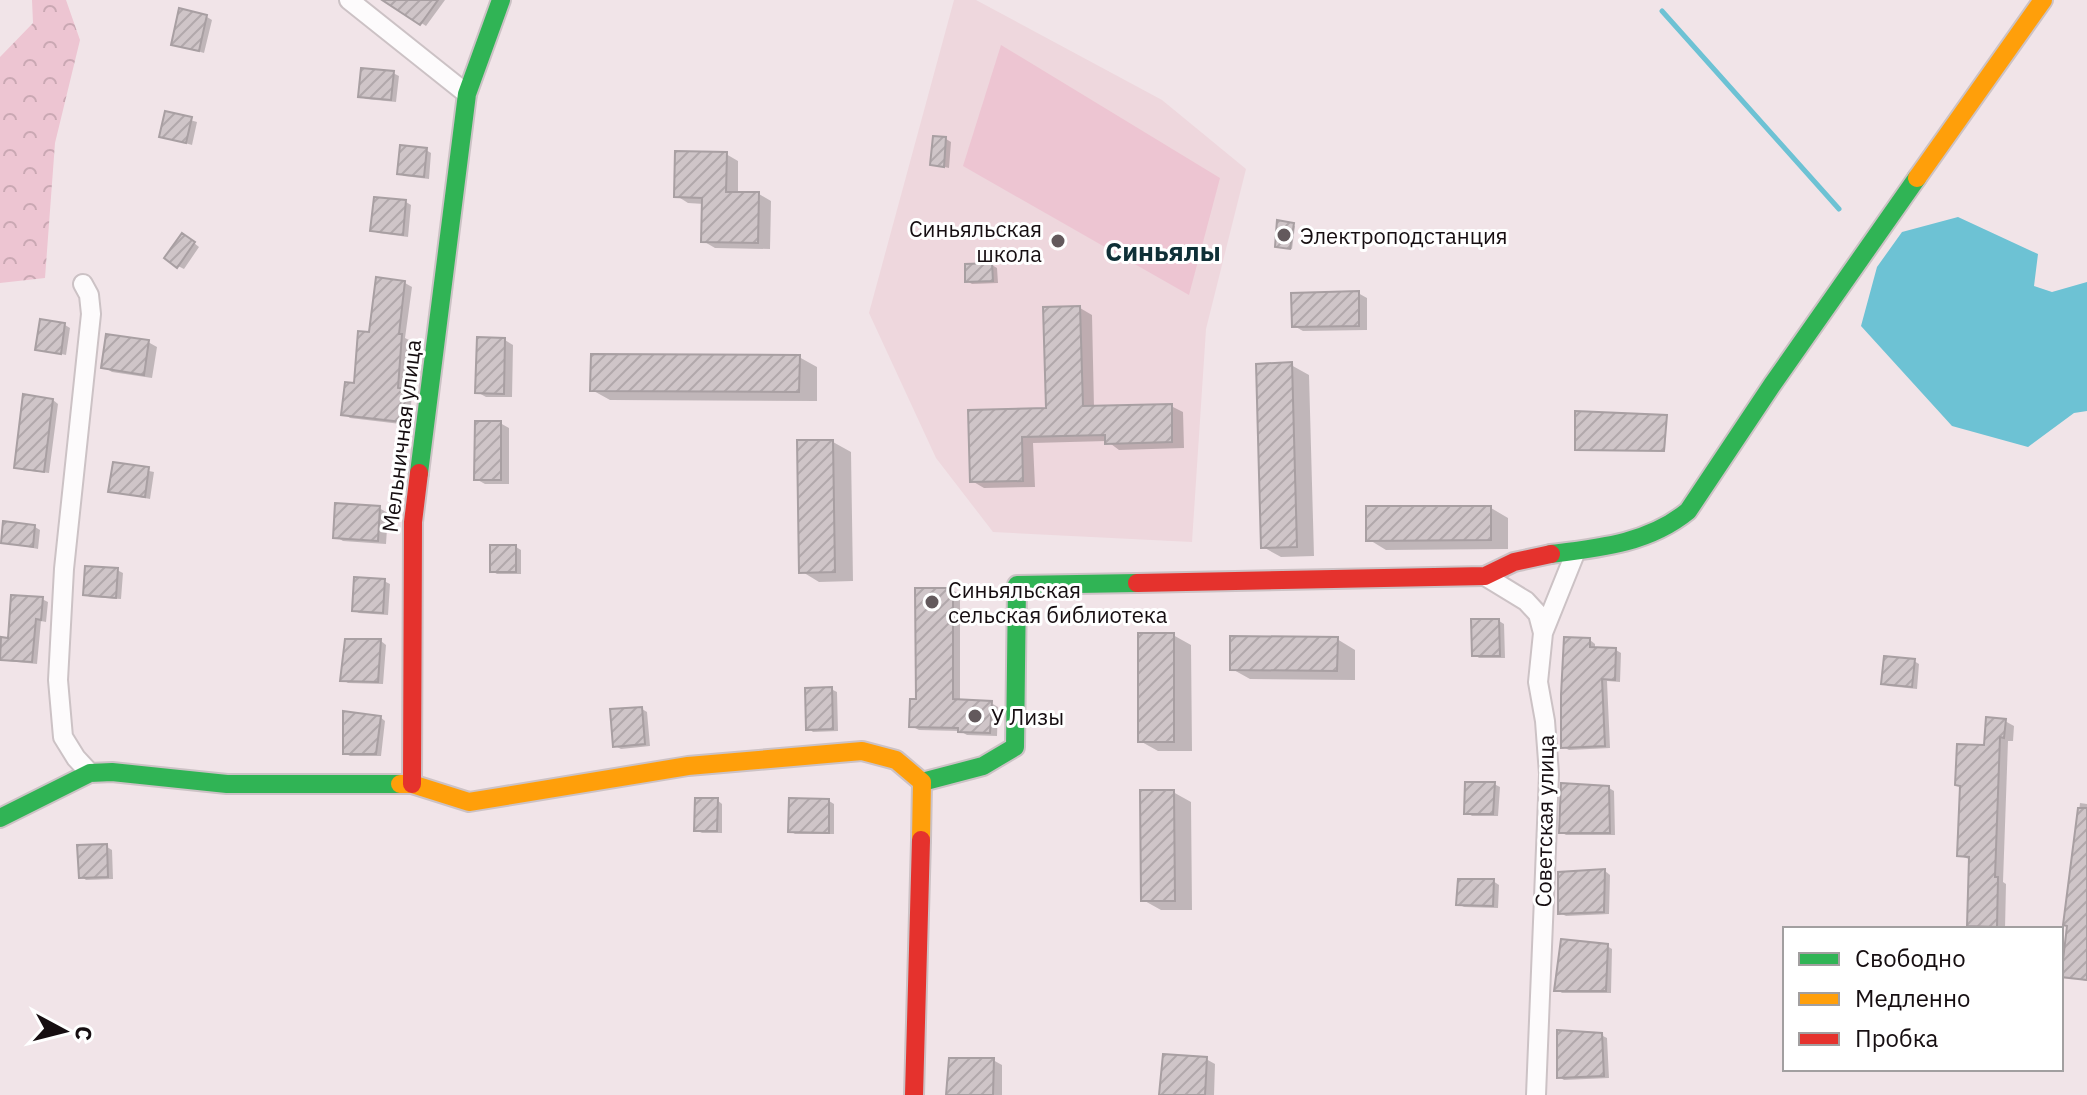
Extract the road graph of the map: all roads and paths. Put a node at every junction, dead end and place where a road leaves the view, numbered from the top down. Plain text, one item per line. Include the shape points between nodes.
1 (349, 0) edge
2 (501, 0) edge
3 (2043, 0) edge
4 (467, 94) junction
5 (83, 284) dead end
6 (1576, 551) junction
7 (1485, 576) junction
8 (1543, 633) junction
9 (90, 773) junction
10 (922, 782) junction
11 (412, 784) junction
12 (0, 818) edge
13 (914, 1095) edge
14 (1536, 1095) edge

1 - 4 street
2 - 4 street, Мельничная улица
3 - 6 street via 1688,511 1636,540
4 - 11 street, Мельничная улица via 413,522
5 - 9 street via 91,314 58,680 63,737
6 - 7 street via 1514,562
6 - 8 street, Советская улица
7 - 8 street via 1526,601 1538,614
7 - 10 street via 1017,585 1015,747 965,773
8 - 14 street, Советская улица via 1538,682 1549,774
9 - 11 street via 227,784
9 - 12 street
10 - 11 street via 904,762 862,751 688,766 469,802
10 - 13 street

